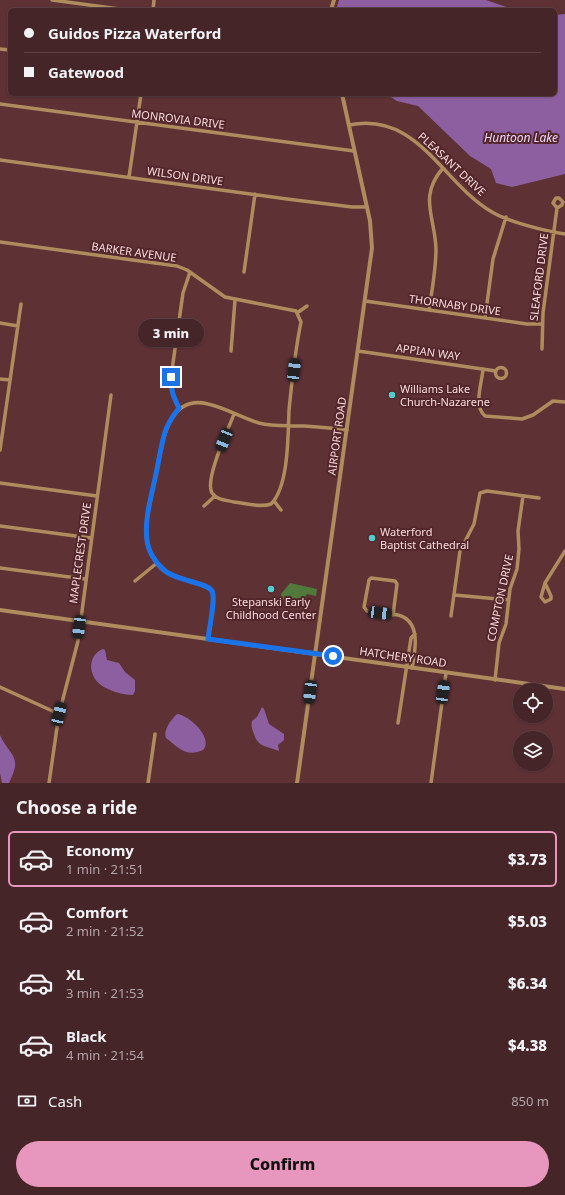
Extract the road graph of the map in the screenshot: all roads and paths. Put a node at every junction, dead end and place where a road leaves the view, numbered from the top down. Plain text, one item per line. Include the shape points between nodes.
1 (52, 0) edge
2 (112, 8) edge
3 (141, 96) edge
4 (342, 96) edge
5 (0, 104) edge
6 (137, 123) junction
7 (349, 125) junction
8 (354, 151) junction
9 (0, 160) edge
10 (443, 168) junction
11 (129, 177) junction
12 (254, 194) junction
13 (367, 207) junction
14 (557, 208) dead end
15 (506, 217) junction
16 (554, 232) junction
17 (565, 234) edge
18 (0, 242) edge
19 (190, 272) junction
20 (244, 272) dead end
21 (235, 300) junction
22 (366, 301) junction
23 (21, 304) dead end
24 (307, 306) dead end
25 (429, 310) junction
26 (297, 313) junction
27 (485, 318) junction
28 (0, 323) edge
29 (542, 324) junction
30 (18, 326) junction
31 (542, 349) dead end
32 (358, 351) junction
33 (231, 352) dead end
34 (483, 369) junction
35 (496, 371) dead end
36 (0, 379) edge
37 (10, 380) junction
38 (111, 395) dead end
39 (565, 402) edge
40 (179, 408) junction
41 (234, 414) junction
42 (289, 426) junction
43 (347, 430) junction
44 (1, 434) edge
45 (0, 450) edge
46 (0, 483) edge
47 (97, 496) junction
48 (215, 496) junction
49 (523, 496) junction
50 (539, 498) dead end
51 (274, 501) junction
52 (204, 506) dead end
53 (281, 510) dead end
54 (0, 526) edge
55 (91, 538) junction
56 (565, 551) edge
57 (157, 563) junction
58 (0, 568) edge
59 (85, 579) junction
60 (135, 581) dead end
61 (545, 583) junction
62 (454, 595) junction
63 (508, 600) junction
64 (0, 610) edge
65 (393, 615) junction
66 (451, 616) dead end
67 (80, 621) junction
68 (415, 634) junction
69 (208, 639) junction
70 (315, 654) junction
71 (406, 668) junction
72 (412, 668) junction
73 (446, 673) junction
74 (495, 680) junction
75 (0, 686) edge
76 (565, 689) edge
77 (59, 714) junction
78 (398, 723) dead end
79 (155, 734) dead end
80 (49, 783) edge
81 (148, 783) edge
82 (297, 783) edge
83 (431, 783) edge

1 - 2 street
3 - 6 street
4 - 7 street, AIRPORT ROAD
5 - 6 street, MONROVIA DRIVE
6 - 8 street, MONROVIA DRIVE
6 - 11 street
7 - 8 street, AIRPORT ROAD
7 - 10 street, PLEASANT DRIVE via 370,122 400,130 417,142
8 - 13 street, AIRPORT ROAD
9 - 11 street, WILSON DRIVE
10 - 15 street, PLEASANT DRIVE via 486,208
10 - 25 street via 433,180 429,193 436,249
11 - 12 street, WILSON DRIVE
12 - 13 street, WILSON DRIVE
12 - 20 street
13 - 22 street, AIRPORT ROAD via 372,244
14 - 16 street, SLEAFORD DRIVE
15 - 16 street, PLEASANT DRIVE
15 - 27 street via 493,259
16 - 17 street, PLEASANT DRIVE
16 - 29 street, SLEAFORD DRIVE
18 - 19 street, BARKER AVENUE via 177,266
19 - 21 street, BARKER AVENUE via 225,297
19 - 40 street via 183,293 171,377 173,397
21 - 26 street, BARKER AVENUE via 290,308
21 - 33 street
22 - 25 street, THORNABY DRIVE
22 - 32 street, AIRPORT ROAD
23 - 30 street
24 - 26 street
25 - 27 street, THORNABY DRIVE
26 - 42 street via 301,322
27 - 29 street, THORNABY DRIVE
28 - 30 street
29 - 31 street, SLEAFORD DRIVE
30 - 37 street
32 - 34 street, APPIAN WAY
32 - 43 street, AIRPORT ROAD
34 - 35 street, APPIAN WAY
34 - 39 street via 479,406 486,416 522,419 533,415 553,401
36 - 37 street
37 - 44 street
38 - 47 street, MAPLECREST DRIVE
40 - 41 street via 203,402
40 - 57 street via 165,432 148,520 147,541
41 - 42 street via 260,423
41 - 48 street via 211,480 211,491
42 - 43 street
42 - 51 street via 284,471
43 - 70 street, AIRPORT ROAD
44 - 45 street
46 - 47 street
47 - 55 street, MAPLECREST DRIVE
48 - 51 street via 223,500 259,505 268,505
48 - 52 street
49 - 50 street
49 - 62 street via 487,490 480,493 474,524 460,552
49 - 63 street, COMPTON DRIVE via 518,531 520,549
51 - 53 street
54 - 55 street
55 - 59 street, MAPLECREST DRIVE
56 - 61 street
57 - 60 street
57 - 69 street via 171,575 211,589 214,597
58 - 59 street
59 - 67 street, MAPLECREST DRIVE
61 - 61 street via 541,597 545,602 551,600
62 - 63 street
62 - 66 street
63 - 74 street, COMPTON DRIVE
64 - 67 street, HATCHERY ROAD
65 - 65 street via 367,611 364,607 371,578 396,582
65 - 68 street via 405,618
67 - 69 street, HATCHERY ROAD
67 - 77 street, MAPLECREST DRIVE via 78,641
68 - 71 street via 411,638
68 - 72 street
69 - 70 street, HATCHERY ROAD
70 - 71 street, HATCHERY ROAD
70 - 82 street, AIRPORT ROAD
71 - 72 street, HATCHERY ROAD
71 - 78 street
72 - 73 street, HATCHERY ROAD
73 - 74 street, HATCHERY ROAD
73 - 83 street
74 - 76 street, HATCHERY ROAD
75 - 77 street
77 - 80 street, MAPLECREST DRIVE
79 - 81 street

